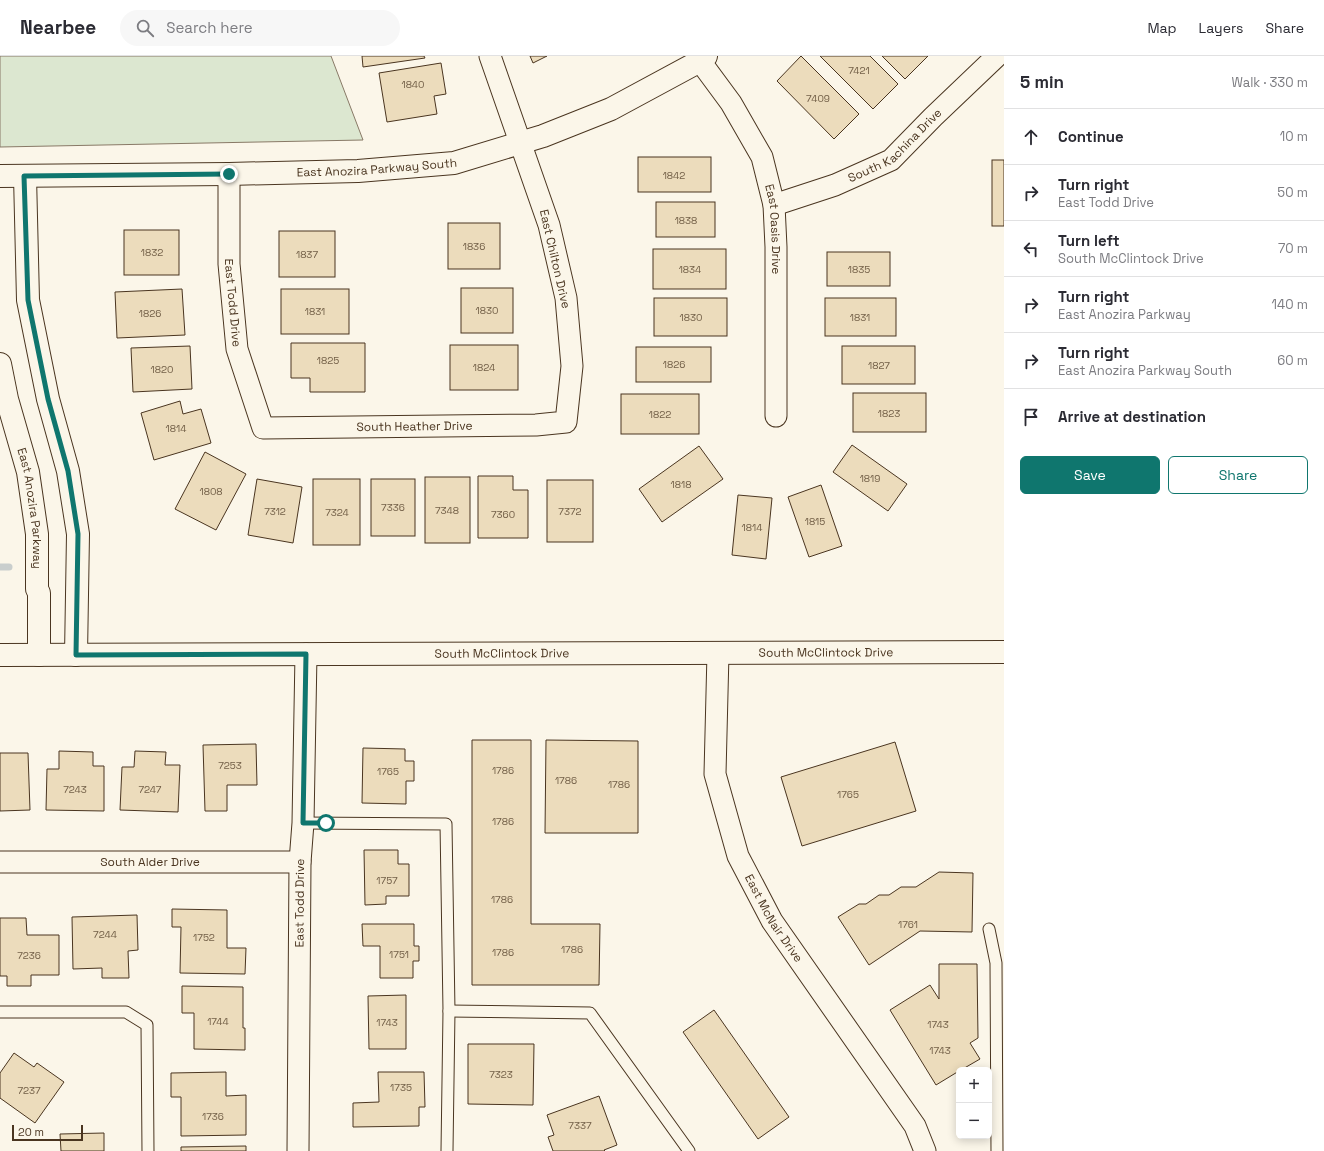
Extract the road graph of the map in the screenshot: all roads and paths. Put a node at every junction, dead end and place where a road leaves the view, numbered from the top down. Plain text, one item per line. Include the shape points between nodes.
1 (490, 56) edge
2 (997, 56) edge
3 (703, 59) edge
4 (521, 143) junction
5 (229, 174) junction
6 (0, 176) edge
7 (24, 176) junction
8 (774, 205) junction
9 (0, 364) edge
10 (776, 416) dead end
11 (566, 422) joint
12 (263, 428) joint
13 (1004, 652) edge
14 (718, 653) junction
15 (306, 654) junction
16 (0, 655) edge
17 (39, 655) junction
18 (76, 655) junction
19 (303, 823) junction
20 (0, 862) edge
21 (300, 862) junction
22 (989, 928) dead end
23 (449, 1011) junction
24 (0, 1012) edge
25 (148, 1151) edge
26 (298, 1151) edge
27 (447, 1151) edge
28 (688, 1151) edge
29 (925, 1151) edge
30 (997, 1151) edge

1 - 4 street, East Chilton Drive
2 - 8 street, South Kachina Drive via 892,160 835,185
3 - 4 street, East Anozira Parkway South via 611,109
3 - 8 street, East Oasis Drive via 762,157
4 - 5 street, East Anozira Parkway South via 454,163 358,171
4 - 11 street, East Chilton Drive via 549,225 566,298 572,366
5 - 7 street, East Anozira Parkway South
5 - 12 street, East Todd Drive via 229,264 238,349
6 - 7 street, East Anozira Parkway South
7 - 18 street via 28,300 48,399 68,471 78,534
8 - 10 street, East Oasis Drive
9 - 17 street, East Anozira Parkway via 7,399 28,472 37,534
11 - 12 street, South Heather Drive via 536,425
13 - 14 street, South McClintock Drive
14 - 15 street, South McClintock Drive
14 - 29 street, East McNair Drive via 715,774 738,856 772,921 915,1126
15 - 18 street, South McClintock Drive
15 - 19 street, East Todd Drive
16 - 17 street, South McClintock Drive
17 - 18 street, South McClintock Drive
19 - 21 street, East Todd Drive
19 - 23 lane via 446,824
20 - 21 street, South Alder Drive
21 - 26 street, East Todd Drive
22 - 30 lane via 996,963
23 - 27 lane
23 - 28 lane via 590,1013
24 - 25 lane via 126,1012 147,1025

